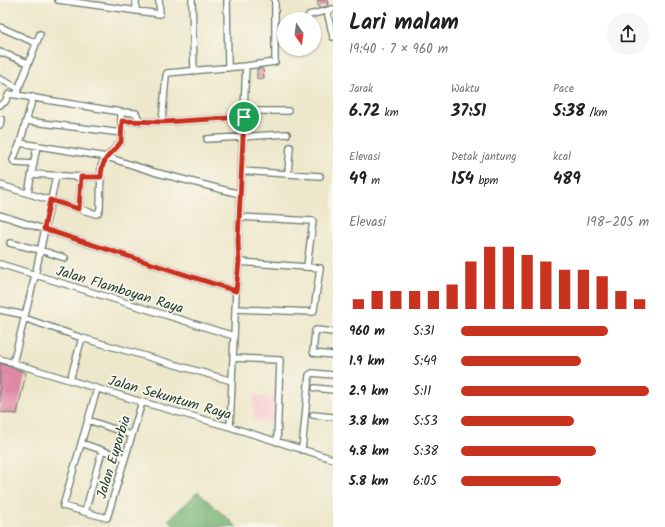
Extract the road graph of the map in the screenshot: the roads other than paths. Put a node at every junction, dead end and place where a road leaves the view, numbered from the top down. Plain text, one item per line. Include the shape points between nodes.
1 (58, 0) edge
2 (136, 0) edge
3 (159, 0) edge
4 (192, 0) edge
5 (228, 0) edge
6 (275, 0) edge
7 (136, 10) junction
8 (330, 10) edge
9 (0, 27) edge
10 (40, 34) dead end
11 (333, 37) edge
12 (36, 43) junction
13 (0, 52) edge
14 (28, 64) junction
15 (246, 66) junction
16 (228, 68) junction
17 (194, 71) junction
18 (0, 79) edge
19 (3, 82) edge
20 (18, 88) junction
21 (16, 95) junction
22 (33, 98) junction
23 (0, 105) edge
24 (288, 110) dead end
25 (121, 112) junction
26 (244, 114) junction
27 (26, 121) junction
28 (122, 121) junction
29 (140, 122) junction
30 (162, 122) junction
31 (122, 133) junction
32 (287, 134) dead end
33 (243, 136) junction
34 (207, 140) dead end
35 (20, 144) junction
36 (37, 146) junction
37 (290, 147) dead end
38 (107, 157) junction
39 (34, 164) junction
40 (241, 171) junction
41 (288, 173) junction
42 (32, 174) junction
43 (56, 176) junction
44 (320, 176) dead end
45 (81, 177) junction
46 (101, 177) junction
47 (0, 185) edge
48 (28, 193) junction
49 (240, 194) junction
50 (50, 200) junction
51 (79, 209) junction
52 (0, 215) edge
53 (239, 216) junction
54 (44, 229) junction
55 (10, 243) dead end
56 (40, 250) junction
57 (65, 258) dead end
58 (239, 262) junction
59 (0, 264) edge
60 (307, 266) junction
61 (35, 276) junction
62 (236, 291) junction
63 (235, 309) junction
64 (0, 310) edge
65 (24, 317) junction
66 (333, 332) edge
67 (234, 336) junction
68 (82, 338) junction
69 (333, 355) edge
70 (233, 358) junction
71 (0, 359) edge
72 (13, 363) junction
73 (333, 375) edge
74 (70, 380) junction
75 (232, 381) junction
76 (315, 388) dead end
77 (97, 389) junction
78 (333, 390) edge
79 (142, 402) junction
80 (313, 415) dead end
81 (333, 417) edge
82 (88, 420) junction
83 (230, 427) junction
84 (132, 436) junction
85 (277, 442) junction
86 (81, 443) junction
87 (302, 450) junction
88 (102, 451) junction
89 (125, 458) junction
90 (333, 459) edge
91 (85, 512) junction

1 - 7 street
2 - 7 street
3 - 7 street via 160,14
4 - 17 street
5 - 16 street
6 - 15 street via 276,60
8 - 11 street
9 - 12 street
10 - 12 street
12 - 14 street
13 - 14 street
14 - 20 street
15 - 16 street
15 - 26 street
16 - 17 street
17 - 30 street via 166,75
18 - 19 street
19 - 20 street
20 - 21 street
21 - 22 street
21 - 23 street via 9,94
22 - 25 street
22 - 27 street
24 - 26 street
25 - 28 street
25 - 29 street via 137,113
26 - 30 street
26 - 33 street
27 - 31 street
27 - 35 street
28 - 29 street
28 - 31 street
29 - 30 street
31 - 38 street via 121,142
32 - 33 street
33 - 34 street
33 - 40 street
35 - 36 street
35 - 39 street via 14,162
36 - 38 street
36 - 39 street
37 - 41 street
38 - 46 street via 102,166
38 - 49 street
39 - 42 street
40 - 41 street
40 - 49 street
41 - 44 street
42 - 43 street
42 - 48 street
43 - 45 street
43 - 50 street
45 - 46 street
45 - 51 street
46 - 51 street via 99,213
47 - 48 street
48 - 50 street
49 - 53 street
50 - 51 street
50 - 54 street
52 - 54 street
53 - 58 street
53 - 60 street via 313,221
54 - 56 street
54 - 62 street
55 - 56 street
56 - 57 street
56 - 61 street
58 - 60 street
58 - 62 street
59 - 61 street, Jalan Flamboyan Raya
60 - 63 street via 320,268 314,310 311,312
61 - 65 street
61 - 67 street, Jalan Flamboyan Raya
62 - 63 street
63 - 67 street
64 - 65 street
65 - 68 street
65 - 72 street
66 - 69 street via 315,331 313,352
67 - 70 street
68 - 74 street
68 - 75 street
70 - 75 street
70 - 85 street via 280,360
71 - 72 street, Jalan Sekuntum Raya
72 - 74 street, Jalan Sekuntum Raya
73 - 87 street via 309,375
74 - 77 street, Jalan Sekuntum Raya
75 - 83 street
76 - 78 street
77 - 79 street, Jalan Sekuntum Raya
77 - 82 street
79 - 83 street, Jalan Sekuntum Raya
79 - 84 street, Jalan Euporbia
80 - 81 street
82 - 84 street
82 - 86 street
83 - 85 street, Jalan Sekuntum Raya
84 - 89 street, Jalan Euporbia
85 - 87 street, Jalan Sekuntum Raya
86 - 88 street
86 - 91 street via 62,506
87 - 90 street, Jalan Sekuntum Raya
88 - 89 street
88 - 91 street
89 - 91 street, Jalan Euporbia via 107,518

